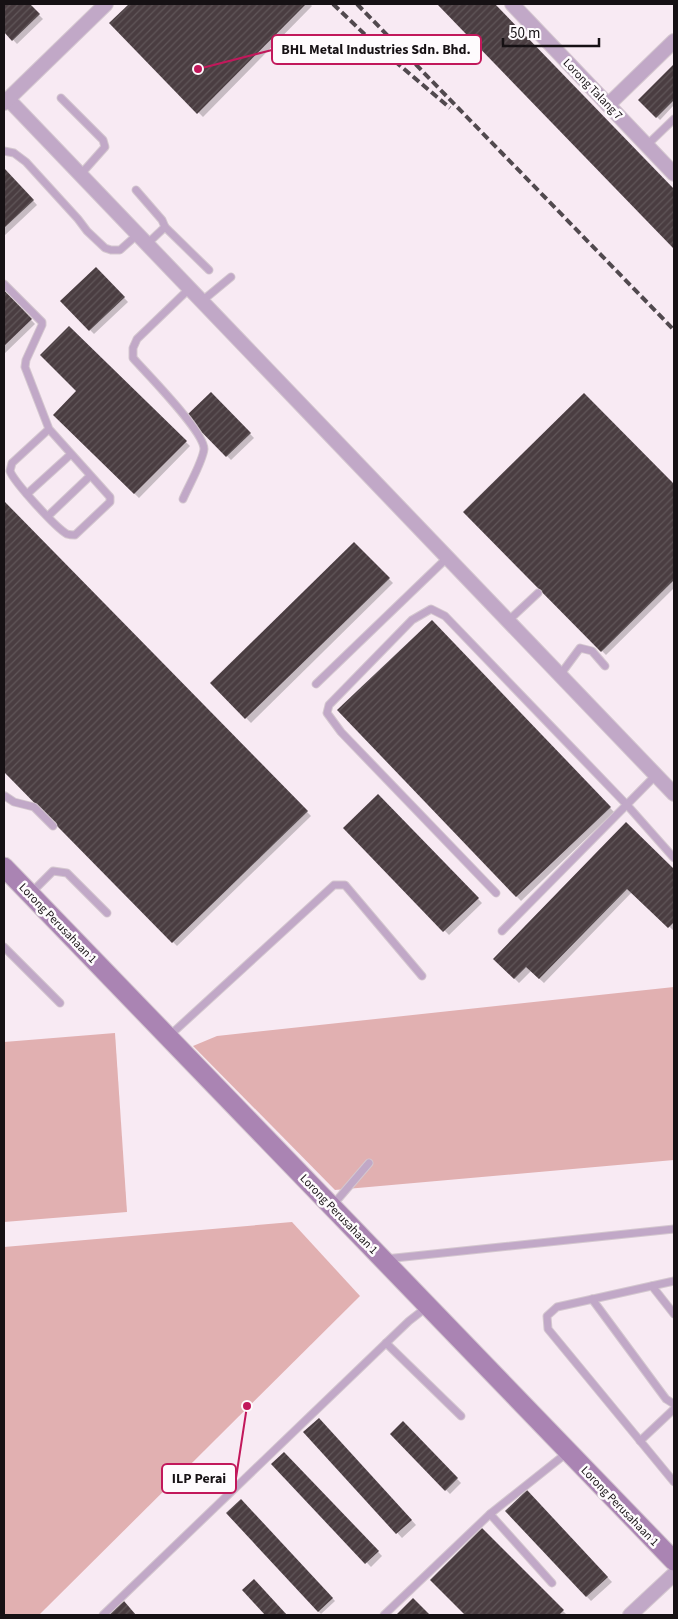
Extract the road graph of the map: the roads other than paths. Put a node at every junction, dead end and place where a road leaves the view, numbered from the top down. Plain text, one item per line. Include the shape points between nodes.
1 (106, 4) edge
2 (512, 4) edge
3 (674, 41) edge
4 (61, 98) dead end
5 (6, 101) edge
6 (608, 105) junction
7 (674, 119) edge
8 (647, 145) junction
9 (4, 151) edge
10 (80, 174) junction
11 (674, 174) edge
12 (136, 190) dead end
13 (165, 228) junction
14 (142, 239) junction
15 (209, 270) dead end
16 (231, 277) dead end
17 (4, 284) edge
18 (190, 288) junction
19 (202, 301) junction
20 (49, 429) junction
21 (70, 455) junction
22 (90, 476) junction
23 (27, 494) junction
24 (183, 499) dead end
25 (48, 516) junction
26 (448, 558) junction
27 (538, 592) dead end
28 (508, 621) junction
29 (605, 666) dead end
30 (560, 675) junction
31 (316, 684) dead end
32 (656, 775) junction
33 (674, 794) edge
34 (4, 796) edge
35 (627, 805) junction
36 (53, 826) dead end
37 (674, 858) edge
38 (4, 868) edge
39 (496, 893) dead end
40 (30, 894) junction
41 (107, 913) dead end
42 (502, 931) dead end
43 (4, 947) edge
44 (422, 976) dead end
45 (60, 1003) dead end
46 (168, 1037) junction
47 (369, 1163) dead end
48 (332, 1207) junction
49 (674, 1229) edge
50 (382, 1259) junction
51 (674, 1281) edge
52 (652, 1286) junction
53 (592, 1299) junction
54 (428, 1306) junction
55 (674, 1314) edge
56 (386, 1344) junction
57 (674, 1404) edge
58 (674, 1409) edge
59 (460, 1416) dead end
60 (640, 1441) junction
61 (568, 1452) junction
62 (674, 1482) edge
63 (490, 1514) junction
64 (674, 1561) edge
65 (674, 1574) edge
66 (552, 1583) dead end
67 (104, 1615) edge
68 (384, 1615) edge
69 (630, 1615) edge

1 - 5 street
2 - 6 street, Lorong Talang 7
3 - 6 street
4 - 10 lane via 105,147
5 - 10 street
6 - 8 street, Lorong Talang 7
7 - 8 lane
8 - 11 street, Lorong Talang 7
9 - 14 lane via 14,153 26,162 105,248 120,250
10 - 14 street
12 - 13 lane
13 - 14 lane
13 - 15 lane
14 - 18 street
16 - 19 lane
17 - 20 lane via 42,322 25,367
18 - 19 street
18 - 24 lane via 136,339 133,348 133,358 179,408 204,447
19 - 26 street
20 - 21 lane
20 - 23 lane via 10,467 12,475
21 - 22 lane
21 - 23 lane
22 - 25 lane
22 - 25 lane via 110,497 110,502 75,535 66,534
23 - 25 lane
26 - 28 street
26 - 31 lane
27 - 28 lane
28 - 30 street
29 - 30 lane via 592,651 580,648
30 - 32 street
32 - 33 street
32 - 35 lane
34 - 36 lane via 34,807
35 - 37 lane
35 - 39 lane via 445,616 431,609 412,620 329,705 328,713 341,732
35 - 42 lane
38 - 40 street, Lorong Perusahaan 1
40 - 41 lane via 53,871 67,873
40 - 46 street, Lorong Perusahaan 1
43 - 45 lane
44 - 46 lane via 345,885 334,886
46 - 48 street, Lorong Perusahaan 1
47 - 48 lane
48 - 50 street, Lorong Perusahaan 1
49 - 50 lane
50 - 54 street, Lorong Perusahaan 1
51 - 52 lane
52 - 53 lane
52 - 55 lane
53 - 57 lane via 666,1398
53 - 60 lane via 557,1307 547,1316 548,1329
54 - 56 lane
54 - 61 street, Lorong Perusahaan 1
56 - 59 lane
56 - 67 lane
58 - 60 lane
60 - 62 lane
61 - 63 lane
61 - 64 street, Lorong Perusahaan 1
63 - 66 lane
63 - 68 lane
65 - 69 street

